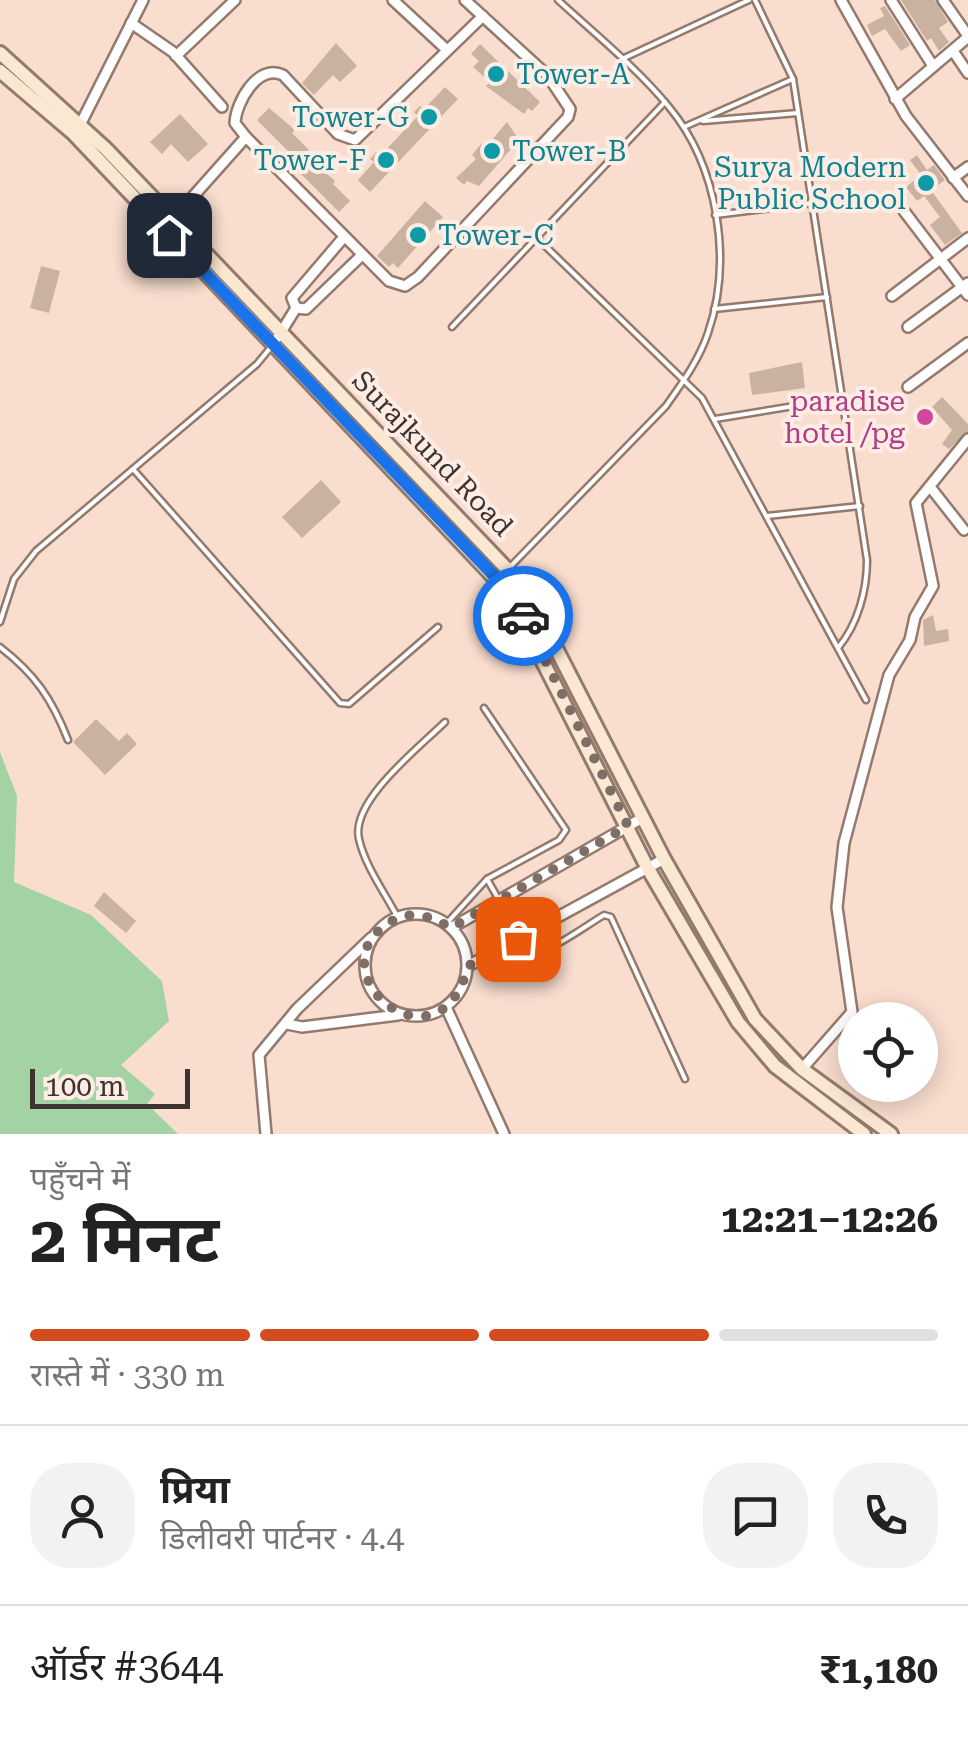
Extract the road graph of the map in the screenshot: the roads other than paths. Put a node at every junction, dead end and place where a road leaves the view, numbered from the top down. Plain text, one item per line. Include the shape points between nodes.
1 (143, 0) edge
2 (235, 0) edge
3 (393, 0) edge
4 (466, 0) edge
5 (558, 0) edge
6 (752, 0) edge
7 (840, 0) edge
8 (891, 0) edge
9 (943, 0) edge
10 (482, 16) junction
11 (131, 23) junction
12 (968, 37) edge
13 (447, 50) junction
14 (953, 51) junction
15 (0, 53) edge
16 (176, 56) junction
17 (622, 59) junction
18 (933, 66) junction
19 (0, 71) edge
20 (968, 73) edge
21 (793, 79) junction
22 (896, 99) junction
23 (665, 102) junction
24 (222, 107) dead end
25 (798, 113) junction
26 (698, 122) junction
27 (684, 127) junction
28 (77, 128) junction
29 (246, 137) junction
30 (968, 168) edge
31 (953, 178) junction
32 (968, 196) edge
33 (812, 203) junction
34 (152, 207) junction
35 (904, 211) dead end
36 (715, 215) junction
37 (173, 219) junction
38 (344, 237) junction
39 (537, 238) junction
40 (968, 238) edge
41 (362, 255) junction
42 (941, 259) junction
43 (966, 288) edge
44 (892, 296) dead end
45 (827, 297) junction
46 (296, 308) junction
47 (714, 309) junction
48 (908, 326) dead end
49 (452, 327) dead end
50 (282, 331) junction
51 (273, 343) junction
52 (968, 343) edge
53 (685, 378) junction
54 (908, 388) dead end
55 (842, 398) junction
56 (715, 419) junction
57 (966, 447) edge
58 (133, 469) junction
59 (931, 488) junction
60 (860, 506) junction
61 (767, 516) junction
62 (964, 530) dead end
63 (502, 574) junction
64 (0, 622) edge
65 (438, 627) dead end
66 (0, 647) edge
67 (838, 648) junction
68 (866, 700) dead end
69 (484, 708) dead end
70 (445, 722) dead end
71 (68, 740) dead end
72 (644, 817) junction
73 (628, 826) junction
74 (664, 859) junction
75 (647, 867) junction
76 (488, 879) junction
77 (499, 900) junction
78 (398, 918) junction
79 (448, 926) junction
80 (382, 928) junction
81 (492, 954) junction
82 (468, 966) junction
83 (446, 1007) junction
84 (401, 1015) junction
85 (288, 1024) junction
86 (802, 1068) junction
87 (685, 1079) dead end
88 (266, 1134) edge
89 (504, 1134) edge
90 (864, 1134) edge
91 (891, 1134) edge

1 - 11 street
2 - 16 street
3 - 13 street
4 - 10 street
5 - 17 lane
6 - 17 lane
6 - 21 lane
7 - 22 street
8 - 18 street
9 - 12 street
10 - 13 street
10 - 41 street via 548,76 570,109 568,117 405,286 389,281
11 - 16 street
11 - 28 street
12 - 14 street
13 - 29 street via 355,140 338,134 283,74 266,72 236,112 235,123
14 - 18 street
14 - 20 street
15 - 28 main road, Surajkund Road
16 - 24 street
17 - 23 lane
18 - 22 street
19 - 28 main road, Surajkund Road
21 - 25 lane
21 - 26 lane
22 - 31 street
23 - 27 lane
23 - 39 lane
25 - 26 lane
25 - 33 lane
26 - 27 lane
27 - 36 lane
28 - 34 main road, Surajkund Road
29 - 37 street
29 - 38 street
30 - 31 street
31 - 32 street
33 - 36 lane
33 - 45 lane
34 - 37 main road, Surajkund Road
34 - 51 main road, Surajkund Road
35 - 42 street
36 - 47 lane via 720,255
37 - 50 main road, Surajkund Road
38 - 41 street
38 - 46 street via 292,298
39 - 49 lane
39 - 53 lane
40 - 42 street
41 - 46 street via 306,309
42 - 43 street
42 - 44 street
43 - 48 street
45 - 47 lane
45 - 55 lane
46 - 50 street
47 - 53 lane
50 - 51 street
50 - 63 main road, Surajkund Road
51 - 58 lane
51 - 63 main road, Surajkund Road
52 - 54 street
53 - 56 lane
53 - 63 lane
55 - 56 lane
55 - 60 lane
56 - 61 lane
57 - 59 street
58 - 64 lane via 22,566
58 - 65 lane via 340,703 350,704
59 - 62 street
59 - 86 street via 915,511 933,586 889,675 836,892 852,1012
60 - 61 lane
60 - 67 lane via 867,574 853,624
61 - 67 lane
63 - 72 main road, Surajkund Road via 539,616
63 - 73 main road, Surajkund Road
66 - 71 lane via 36,676
67 - 68 lane
69 - 76 lane via 566,830
70 - 78 lane via 362,812 359,843
72 - 73 street
72 - 74 main road, Surajkund Road
73 - 75 main road, Surajkund Road
73 - 77 street
74 - 75 street
74 - 86 main road, Surajkund Road via 754,1019
75 - 81 street
75 - 90 main road, Surajkund Road via 750,1038 792,1080
76 - 77 lane
76 - 79 lane
77 - 79 street
78 - 79 street via 416,914
78 - 80 street
79 - 82 street via 464,945
80 - 84 street via 369,946 367,977 382,1004
80 - 85 street
81 - 82 street
81 - 87 lane via 534,956 611,917
82 - 83 street via 462,989
83 - 84 street via 425,1016
83 - 89 street
84 - 85 street
85 - 88 street via 259,1054
86 - 91 main road, Surajkund Road

